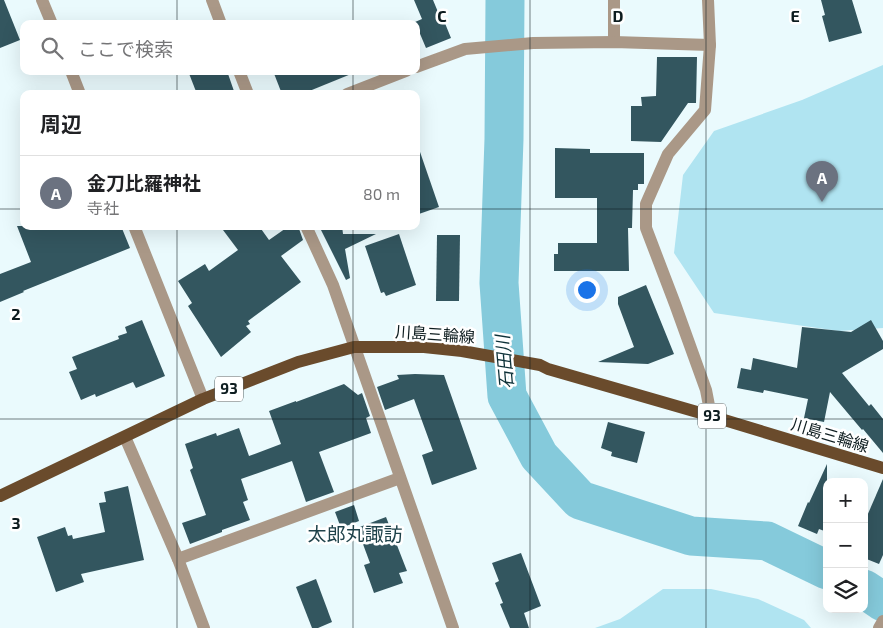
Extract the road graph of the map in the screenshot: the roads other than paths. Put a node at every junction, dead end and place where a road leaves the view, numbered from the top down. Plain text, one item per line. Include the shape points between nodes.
1 (42, 0) edge
2 (212, 0) edge
3 (614, 0) edge
4 (708, 0) edge
5 (50, 20) edge
6 (220, 20) edge
7 (614, 42) junction
8 (710, 45) junction
9 (420, 66) edge
10 (73, 75) edge
11 (241, 75) edge
12 (396, 75) edge
13 (78, 90) edge
14 (246, 90) edge
15 (357, 90) edge
16 (136, 230) edge
17 (308, 230) edge
18 (354, 347) junction
19 (203, 399) junction
20 (711, 416) junction
21 (125, 436) junction
22 (883, 468) edge
23 (400, 478) junction
24 (0, 496) edge
25 (178, 559) junction
26 (883, 621) edge
27 (204, 628) edge
28 (453, 628) edge
29 (879, 628) edge

1 - 5 street
2 - 6 street
3 - 7 street
4 - 8 street
7 - 8 street
7 - 9 street via 532,43 465,49
8 - 20 street via 705,110 668,154 646,204 646,228 706,390
10 - 13 street
11 - 14 street
12 - 15 street
16 - 19 street
17 - 18 street via 333,285
18 - 19 main road, 川島三輪線 / 93 via 298,362
18 - 20 main road, 川島三輪線 / 93 via 424,347 540,365
18 - 23 street
19 - 21 main road, 川島三輪線 / 93
20 - 22 main road, 川島三輪線 / 93
21 - 24 main road, 川島三輪線 / 93
21 - 25 street
23 - 25 street
23 - 28 street
25 - 27 street
26 - 29 street

